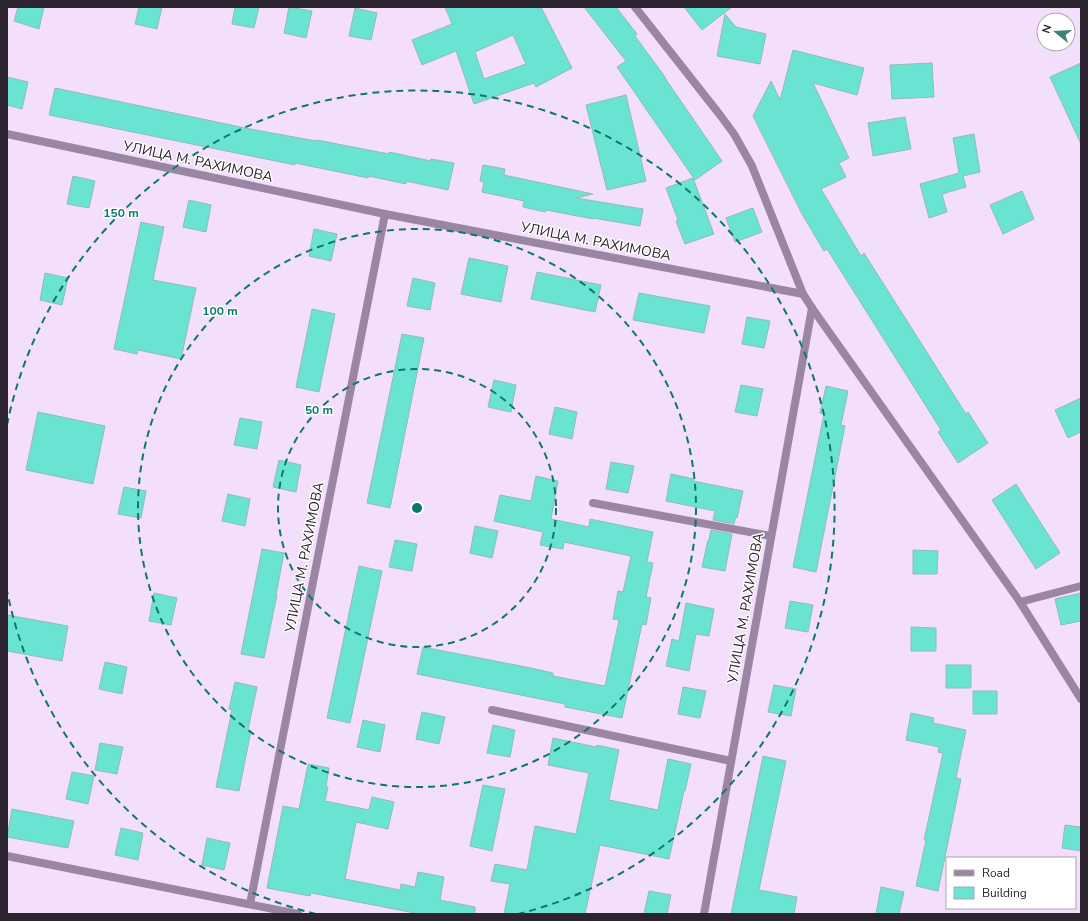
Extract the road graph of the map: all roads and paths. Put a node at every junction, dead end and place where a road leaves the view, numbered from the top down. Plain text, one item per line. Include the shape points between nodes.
1 (635, 7) edge
2 (7, 134) edge
3 (384, 214) junction
4 (804, 294) junction
5 (812, 308) junction
6 (593, 503) dead end
7 (771, 536) junction
8 (1081, 586) edge
9 (1020, 602) junction
10 (1081, 699) edge
11 (492, 710) dead end
12 (731, 761) junction
13 (7, 856) edge
14 (250, 904) junction
15 (298, 914) edge
16 (704, 914) edge

1 - 4 street via 734,134 752,166
2 - 3 street, УЛИЦА М. РАХИМОВА
3 - 4 street, УЛИЦА М. РАХИМОВА
3 - 14 street, УЛИЦА М. РАХИМОВА
4 - 5 street
5 - 7 street, УЛИЦА М. РАХИМОВА
5 - 9 street
6 - 7 street
7 - 12 street, УЛИЦА М. РАХИМОВА
8 - 9 street
9 - 10 street
11 - 12 street
12 - 16 street, УЛИЦА М. РАХИМОВА
13 - 14 street
14 - 15 street

